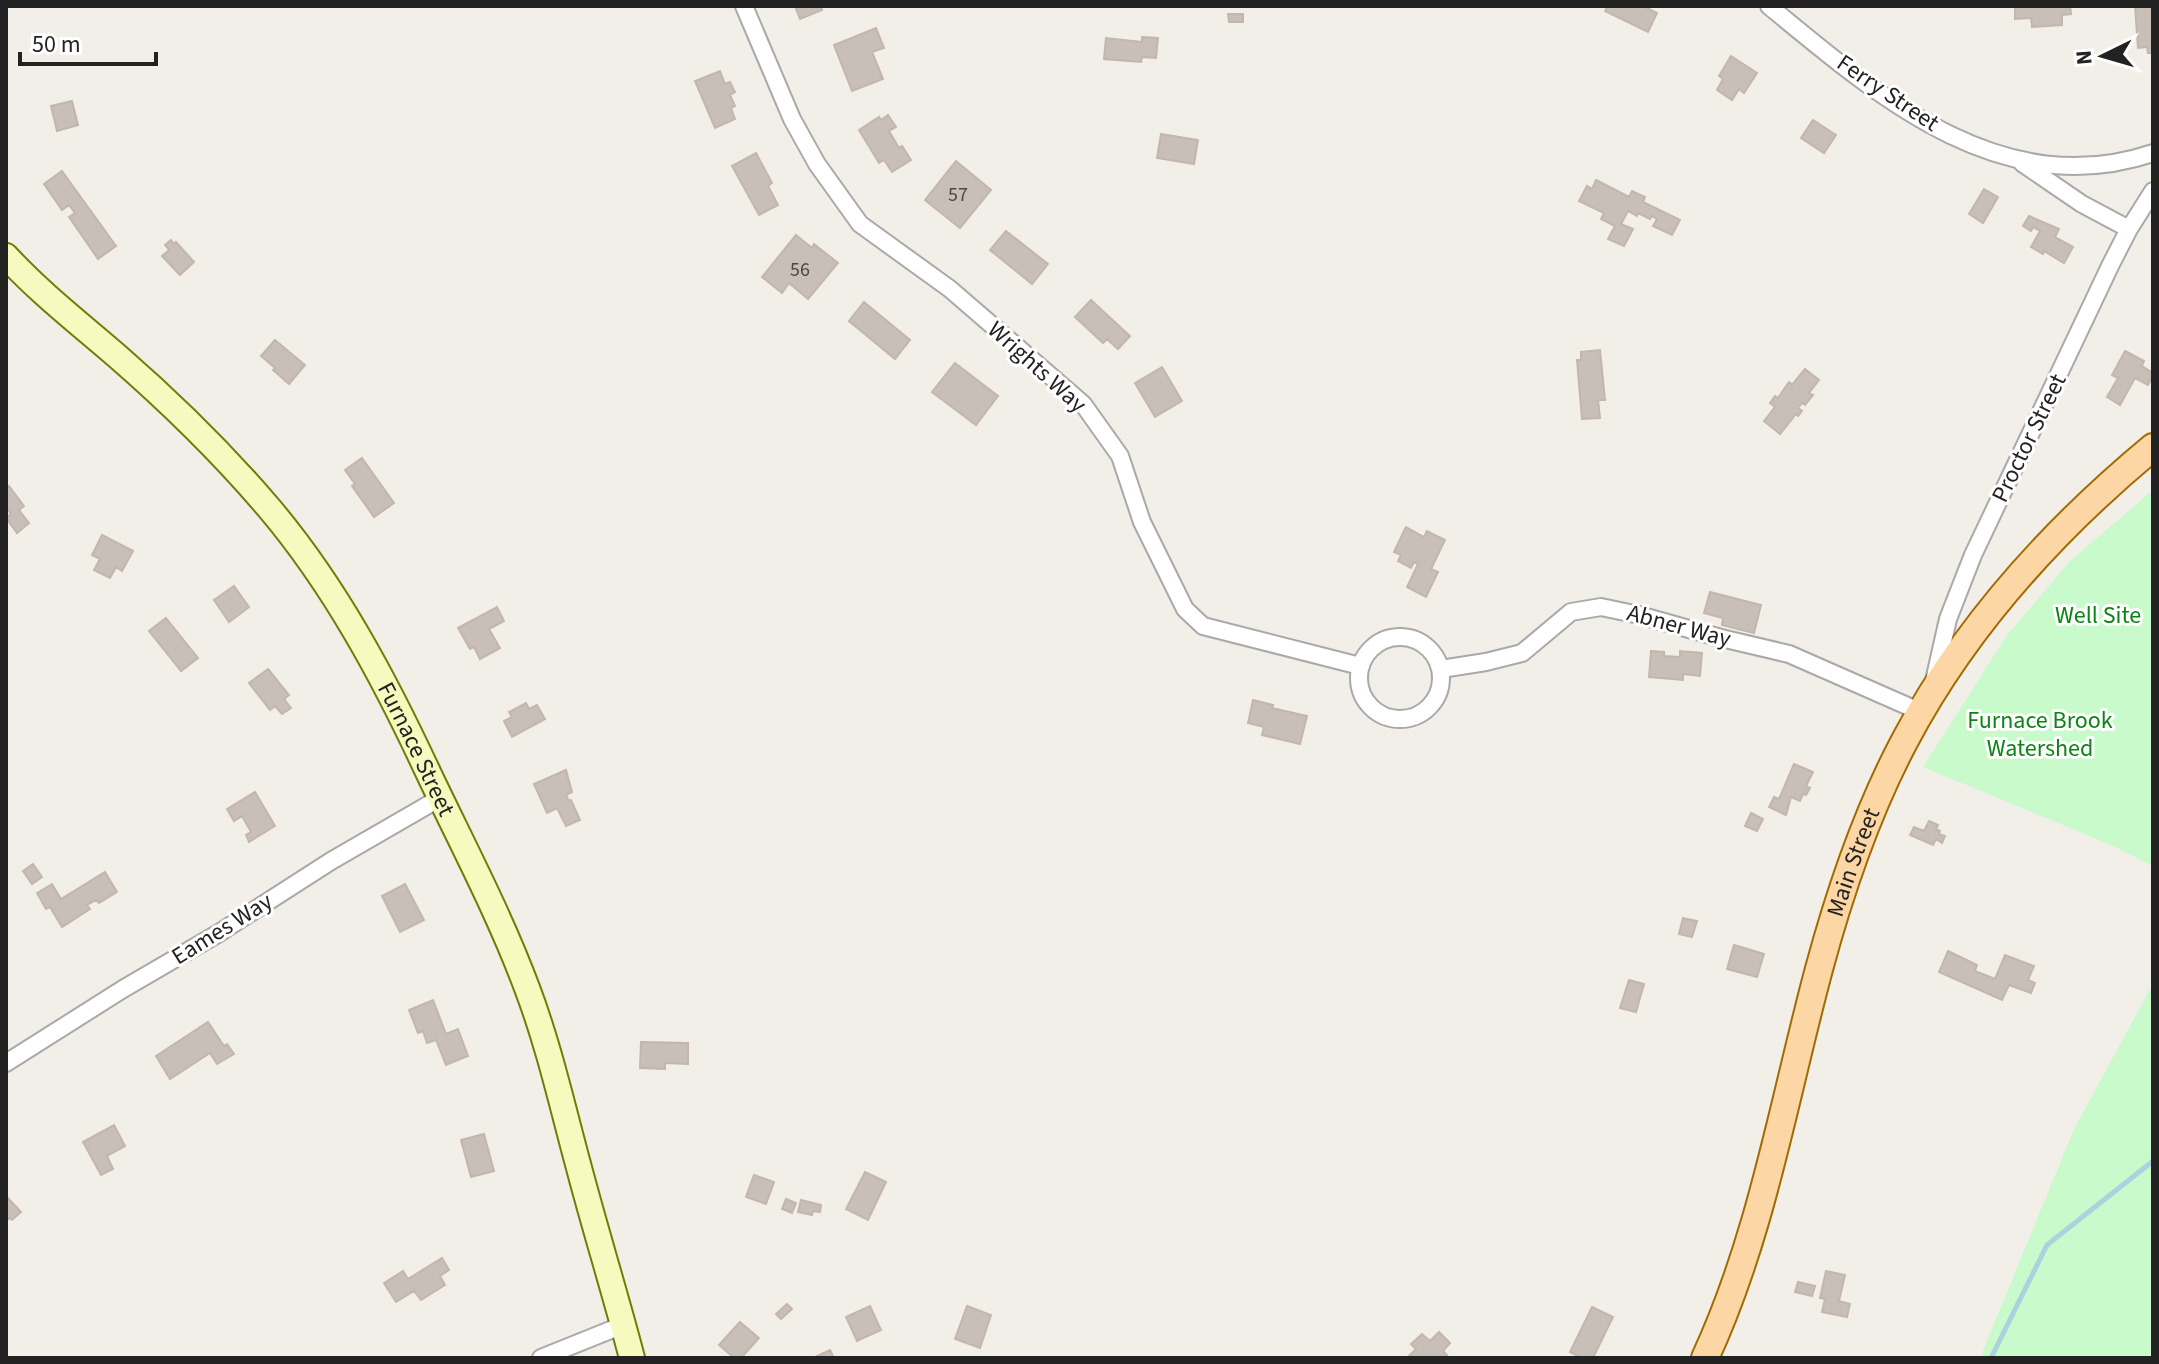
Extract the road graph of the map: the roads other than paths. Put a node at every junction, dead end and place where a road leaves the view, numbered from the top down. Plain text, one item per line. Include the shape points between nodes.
1 (744, 6) edge
2 (1769, 6) edge
3 (2153, 153) edge
4 (2018, 160) junction
5 (2153, 191) edge
6 (2129, 229) junction
7 (6, 256) edge
8 (2153, 447) edge
9 (1360, 666) junction
10 (1441, 669) junction
11 (1926, 703) junction
12 (440, 798) junction
13 (6, 1063) edge
14 (623, 1325) junction
15 (541, 1358) edge
16 (632, 1358) edge
17 (1705, 1358) edge

1 - 9 street, Wrights Way via 792,119 860,224 950,289 1083,404 1120,456 1142,522 1185,609 1203,626
2 - 4 street, Ferry Street via 1915,115 1971,144
3 - 4 street, Ferry Street via 2090,166
4 - 6 street, Ferry Street
5 - 6 street, Proctor Street
6 - 11 street, Proctor Street via 1968,566
7 - 12 main road, Furnace Street via 178,412 277,517 358,637
8 - 11 main road, Main Street via 2023,571
9 - 10 street via 1380,642 1401,637 1422,643
9 - 10 street via 1363,698 1378,714 1399,720 1429,709 1440,690
10 - 11 street, Abner Way via 1522,653 1571,612 1601,607 1789,654
11 - 17 main road, Main Street via 1882,788 1844,886 1753,1225
12 - 13 street, Eames Way
12 - 14 main road, Furnace Street via 496,911 537,1016
14 - 15 street
14 - 16 main road, Furnace Street

